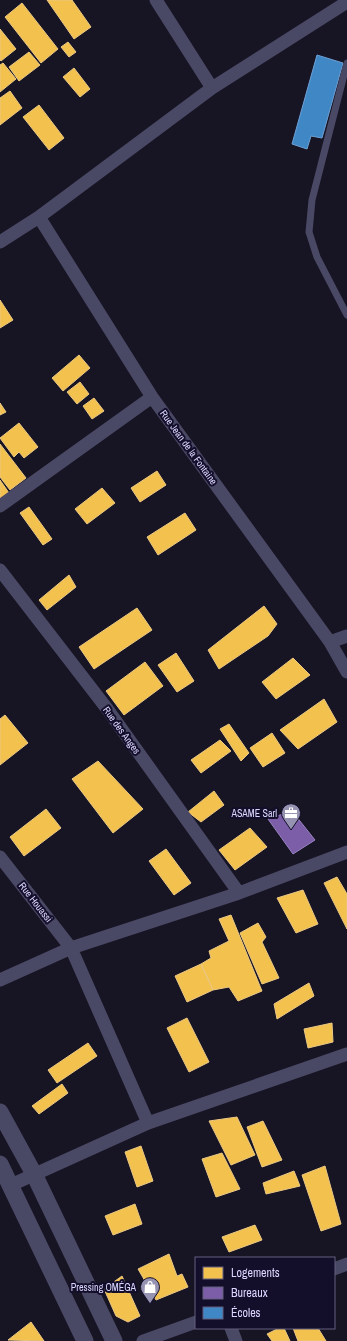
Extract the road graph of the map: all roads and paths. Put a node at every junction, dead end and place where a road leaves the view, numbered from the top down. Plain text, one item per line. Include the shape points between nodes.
1 (156, 0) edge
2 (347, 2) edge
3 (347, 63) edge
4 (212, 88) junction
5 (39, 217) junction
6 (0, 242) edge
7 (347, 315) edge
8 (152, 397) junction
9 (0, 506) edge
10 (0, 570) edge
11 (347, 636) edge
12 (330, 642) junction
13 (347, 672) edge
14 (347, 852) edge
15 (0, 857) edge
16 (239, 892) junction
17 (71, 948) junction
18 (0, 980) edge
19 (347, 1054) edge
20 (0, 1112) edge
21 (148, 1123) junction
22 (0, 1164) edge
23 (34, 1174) junction
24 (10, 1185) junction
25 (347, 1264) edge
26 (335, 1269) edge
27 (195, 1322) edge
28 (231, 1329) edge
29 (85, 1341) edge
30 (114, 1341) edge
31 (143, 1341) edge
32 (236, 1341) edge

1 - 4 street
2 - 4 street
3 - 7 lane via 312,200 308,232 317,256
4 - 5 street
5 - 6 street
5 - 8 street, Rue Jean de la Fontaine
8 - 9 street
8 - 12 street, Rue Jean de la Fontaine
10 - 16 street, Rue des Anges via 108,710
11 - 12 street
12 - 13 street, Rue Jean de la Fontaine
14 - 16 street
15 - 17 street, Rue Houassi
16 - 17 street
17 - 18 street
17 - 21 street, Rue Houassi
19 - 21 street
20 - 23 street
21 - 23 street
22 - 24 street
23 - 24 street
23 - 30 street
24 - 29 street
25 - 26 street
27 - 31 street
28 - 32 street

